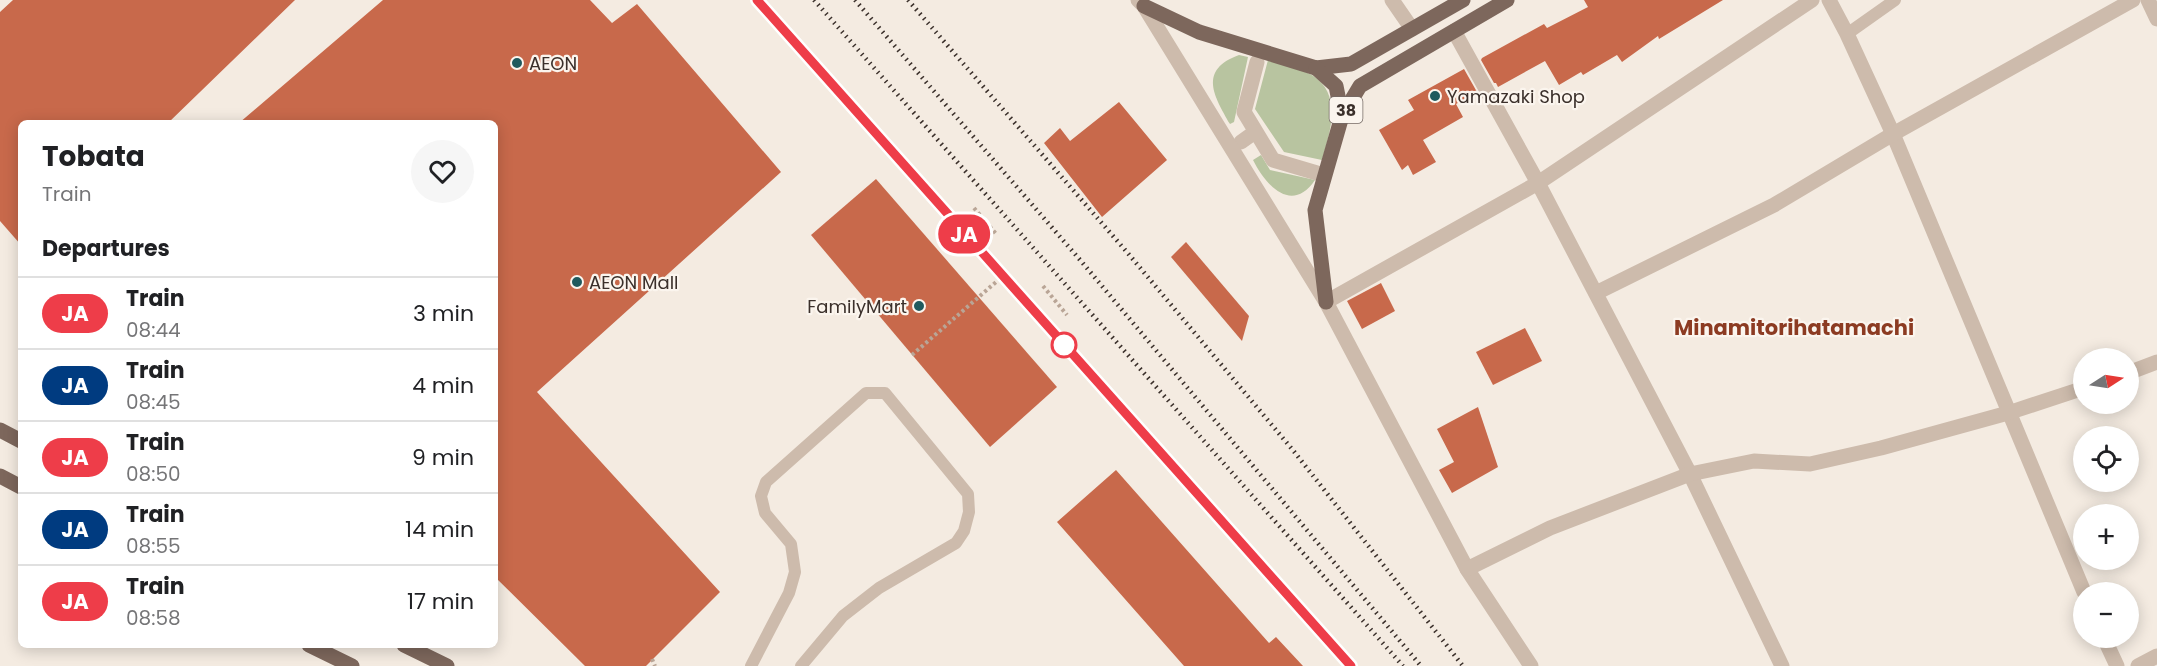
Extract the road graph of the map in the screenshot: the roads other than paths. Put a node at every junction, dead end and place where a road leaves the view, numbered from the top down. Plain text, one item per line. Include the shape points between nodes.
1 (1392, 0) edge
2 (1463, 0) edge
3 (1507, 0) edge
4 (1812, 0) edge
5 (1829, 0) edge
6 (1895, 0) edge
7 (2133, 0) edge
8 (2148, 0) edge
9 (1141, 3) edge
10 (2157, 19) edge
11 (1412, 29) junction
12 (1454, 31) junction
13 (1847, 34) junction
14 (1257, 62) dead end
15 (1317, 68) junction
16 (1342, 116) junction
17 (1255, 132) junction
18 (1893, 134) junction
19 (1241, 142) dead end
20 (1317, 172) dead end
21 (1538, 183) junction
22 (1596, 293) junction
23 (1326, 302) junction
24 (2157, 362) edge
25 (2139, 369) edge
26 (2073, 392) edge
27 (2008, 413) junction
28 (0, 430) edge
29 (18, 439) edge
30 (1690, 474) junction
31 (0, 476) edge
32 (18, 485) edge
33 (1467, 569) junction
34 (2080, 582) edge
35 (315, 648) edge
36 (410, 648) edge
37 (2109, 648) edge
38 (2157, 656) edge
39 (352, 666) edge
40 (447, 666) edge
41 (751, 666) edge
42 (801, 666) edge
43 (1531, 666) edge
44 (1782, 666) edge
45 (2117, 666) edge
46 (2138, 666) edge

1 - 11 street
2 - 11 main road
3 - 12 main road, 38
4 - 21 street
5 - 13 street
6 - 13 lane
7 - 18 street
8 - 10 street
9 - 15 main road via 1199,32
9 - 23 street
11 - 15 main road via 1351,64
12 - 16 main road, 38 via 1360,86
12 - 21 street
13 - 18 street
14 - 17 street via 1244,112
15 - 16 main road, 38 via 1336,86
16 - 23 main road, 38 via 1315,210
17 - 19 street
17 - 20 street via 1273,160
18 - 22 street via 1774,205
18 - 27 street
21 - 22 street
21 - 23 street
22 - 30 street
23 - 33 street
24 - 25 street
26 - 27 street
27 - 30 street via 1809,464 1754,461
27 - 34 street
28 - 29 main road
30 - 33 street via 1550,528
30 - 44 street
31 - 32 main road
33 - 43 street
35 - 39 main road
36 - 40 main road
37 - 45 street
38 - 46 street
41 - 42 lane via 789,593 795,572 791,543 765,513 761,496 766,482 866,393 885,393 968,494 964,531 956,543 879,588 843,616

